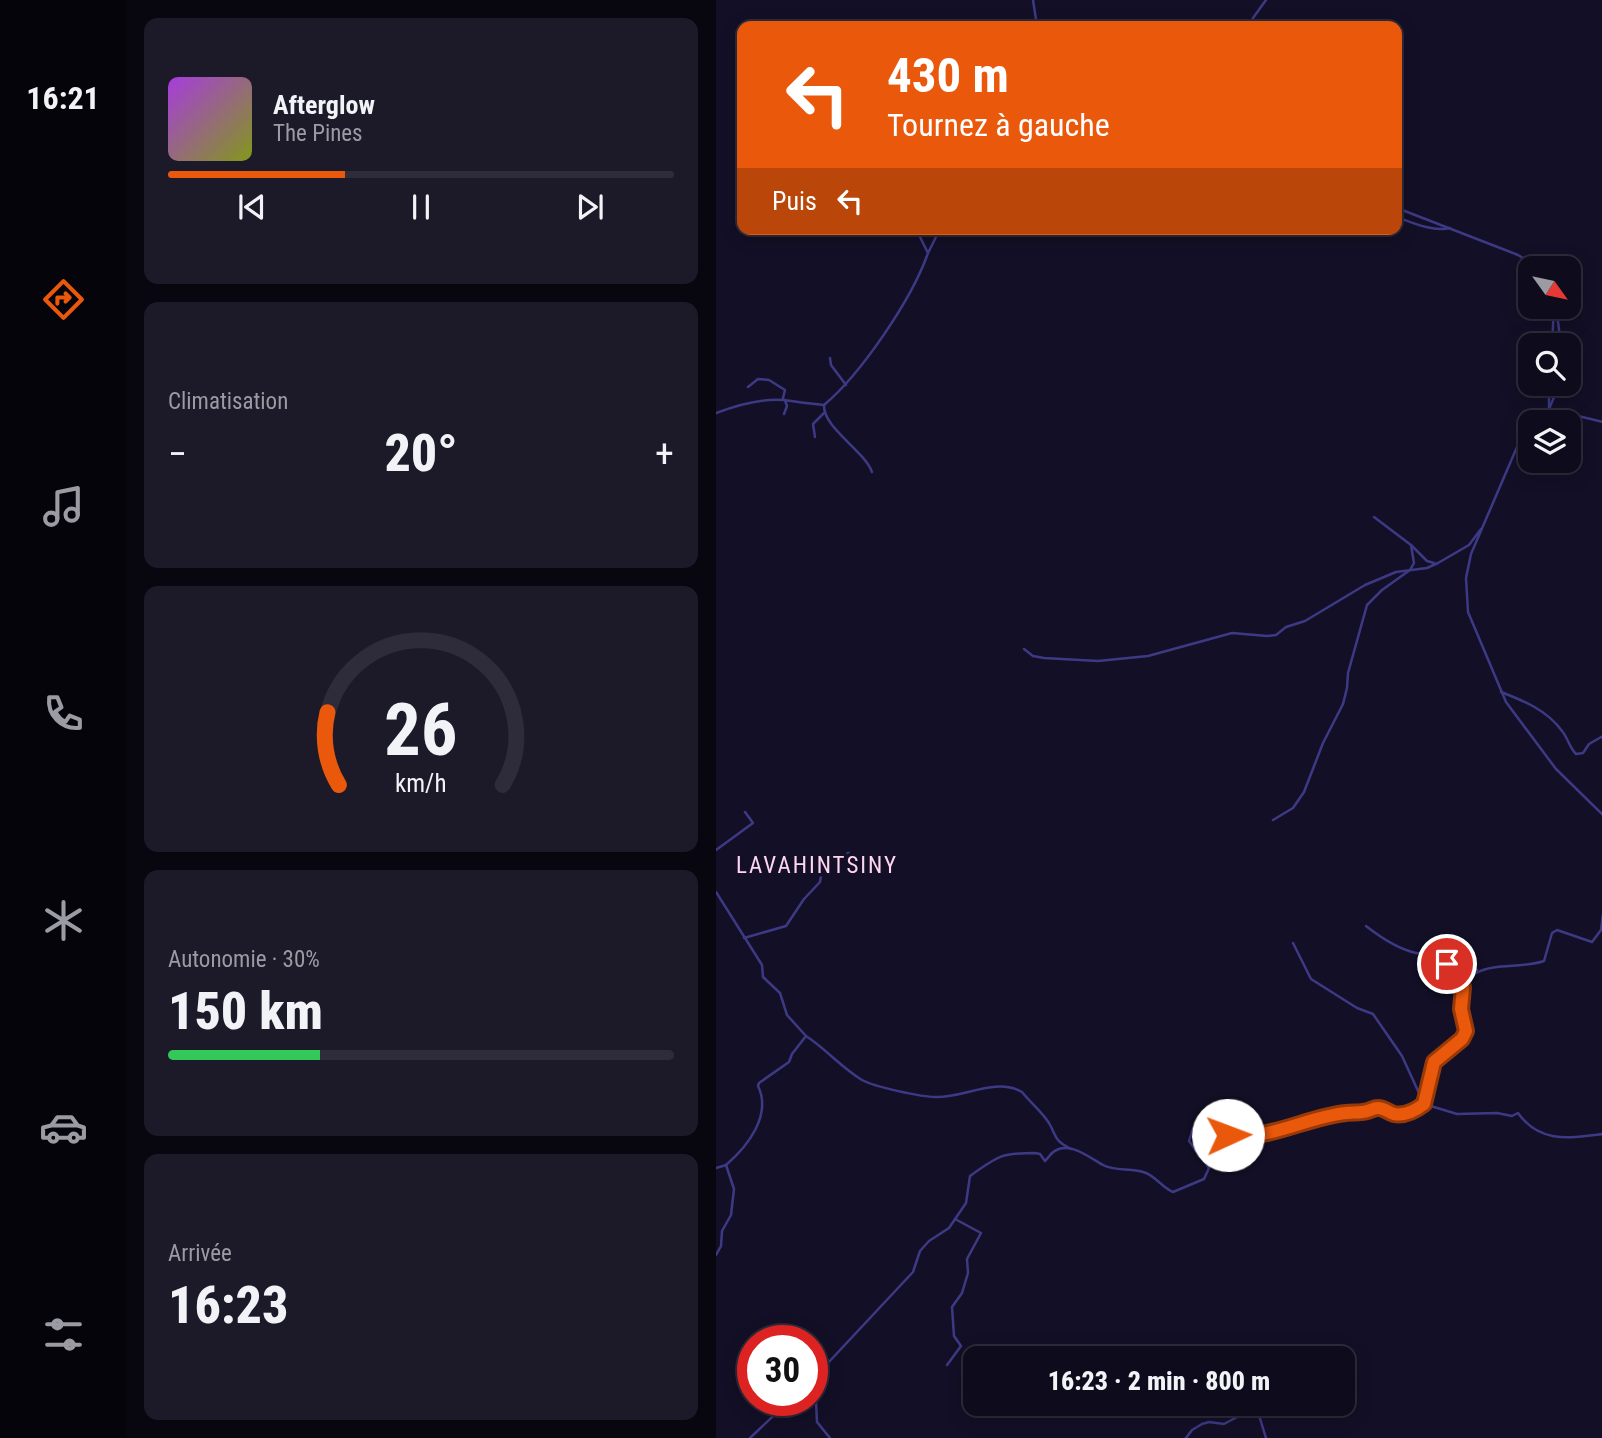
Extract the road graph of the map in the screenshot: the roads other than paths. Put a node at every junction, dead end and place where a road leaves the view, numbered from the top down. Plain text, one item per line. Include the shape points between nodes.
1 (1033, 0) edge
2 (1266, 0) edge
3 (1036, 21) edge
4 (1253, 21) edge
5 (1402, 210) edge
6 (1402, 219) edge
7 (1450, 228) junction
8 (919, 235) edge
9 (937, 235) edge
10 (928, 253) junction
11 (1520, 256) edge
12 (830, 358) dead end
13 (846, 385) junction
14 (748, 387) dead end
15 (1549, 396) edge
16 (1555, 396) edge
17 (784, 400) junction
18 (824, 405) junction
19 (1549, 410) joint
20 (716, 412) edge
21 (824, 413) junction
22 (784, 414) dead end
23 (1581, 417) edge
24 (1602, 422) edge
25 (815, 437) dead end
26 (1518, 446) edge
27 (872, 472) dead end
28 (1374, 517) dead end
29 (1481, 529) junction
30 (1411, 545) junction
31 (1459, 552) junction
32 (1471, 554) junction
33 (1438, 563) junction
34 (1410, 570) junction
35 (1024, 649) dead end
36 (1501, 692) junction
37 (1602, 736) edge
38 (745, 812) dead end
39 (1602, 815) edge
40 (1273, 820) dead end
41 (716, 850) edge
42 (850, 853) dead end
43 (716, 892) edge
44 (1602, 914) edge
45 (1366, 926) dead end
46 (744, 938) junction
47 (1293, 943) dead end
48 (1480, 970) junction
49 (1453, 974) junction
50 (1463, 987) junction
51 (806, 1036) junction
52 (1424, 1104) junction
53 (1602, 1134) edge
54 (1071, 1149) junction
55 (726, 1165) junction
56 (716, 1168) edge
57 (955, 1219) junction
58 (716, 1255) edge
59 (828, 1364) edge
60 (947, 1365) dead end
61 (773, 1416) edge
62 (817, 1416) edge
63 (750, 1438) edge
64 (830, 1438) edge
65 (1186, 1438) edge
66 (1266, 1438) edge

1 - 3 street
2 - 4 street
5 - 7 street
6 - 7 street via 1441,230
7 - 11 street
8 - 10 street
9 - 10 street
10 - 13 street via 907,296
12 - 13 street
13 - 18 street
14 - 17 street via 758,379 769,380 785,390
15 - 19 street
16 - 19 street
17 - 18 street
17 - 20 street
17 - 22 street
18 - 21 street
21 - 25 street via 813,424
21 - 27 street
23 - 24 street
26 - 29 street
28 - 30 street
29 - 31 street
29 - 32 street
30 - 33 street via 1426,561
30 - 34 street via 1414,563
31 - 32 street
31 - 33 street
32 - 36 street via 1466,578 1468,612
33 - 34 street
34 - 35 street via 1365,585 1276,635 1232,633 1148,656 1098,662 1044,658
34 - 40 street via 1367,605 1342,704 1304,793 1293,808
36 - 37 street via 1536,706 1560,728 1576,754
36 - 39 street via 1556,769
38 - 41 street via 753,824
42 - 46 street via 827,861 820,882 786,926
43 - 46 street
44 - 48 street via 1601,930 1592,942 1557,930 1544,961
45 - 49 street via 1389,942 1447,964
46 - 51 street via 762,965 763,977 780,993 787,1014
47 - 52 street via 1311,979 1373,1014 1402,1056
48 - 49 street
48 - 50 street
49 - 50 street
50 - 52 street via 1466,1031 1434,1062
51 - 54 street via 864,1081 904,1092 936,1097 990,1087 1016,1089 1049,1124 1058,1142
51 - 55 street via 788,1062 759,1083 764,1099 760,1118 748,1143
52 - 53 street via 1457,1114 1518,1113 1544,1134 1566,1139
52 - 54 street via 1404,1115 1380,1108 1349,1112 1246,1138 1200,1122 1190,1141 1209,1168 1204,1179 1173,1192 1148,1174 1105,1167
54 - 57 street via 1059,1149 1046,1161 1040,1154 1007,1153 986,1164 970,1177 968,1199
55 - 56 street
55 - 58 street via 734,1189 731,1215
57 - 59 street via 920,1251 913,1272
57 - 60 street via 981,1233 967,1259 962,1293 952,1307 954,1336 961,1346
61 - 63 street
62 - 64 street
65 - 66 street via 1202,1424 1224,1424 1252,1409 1258,1412

